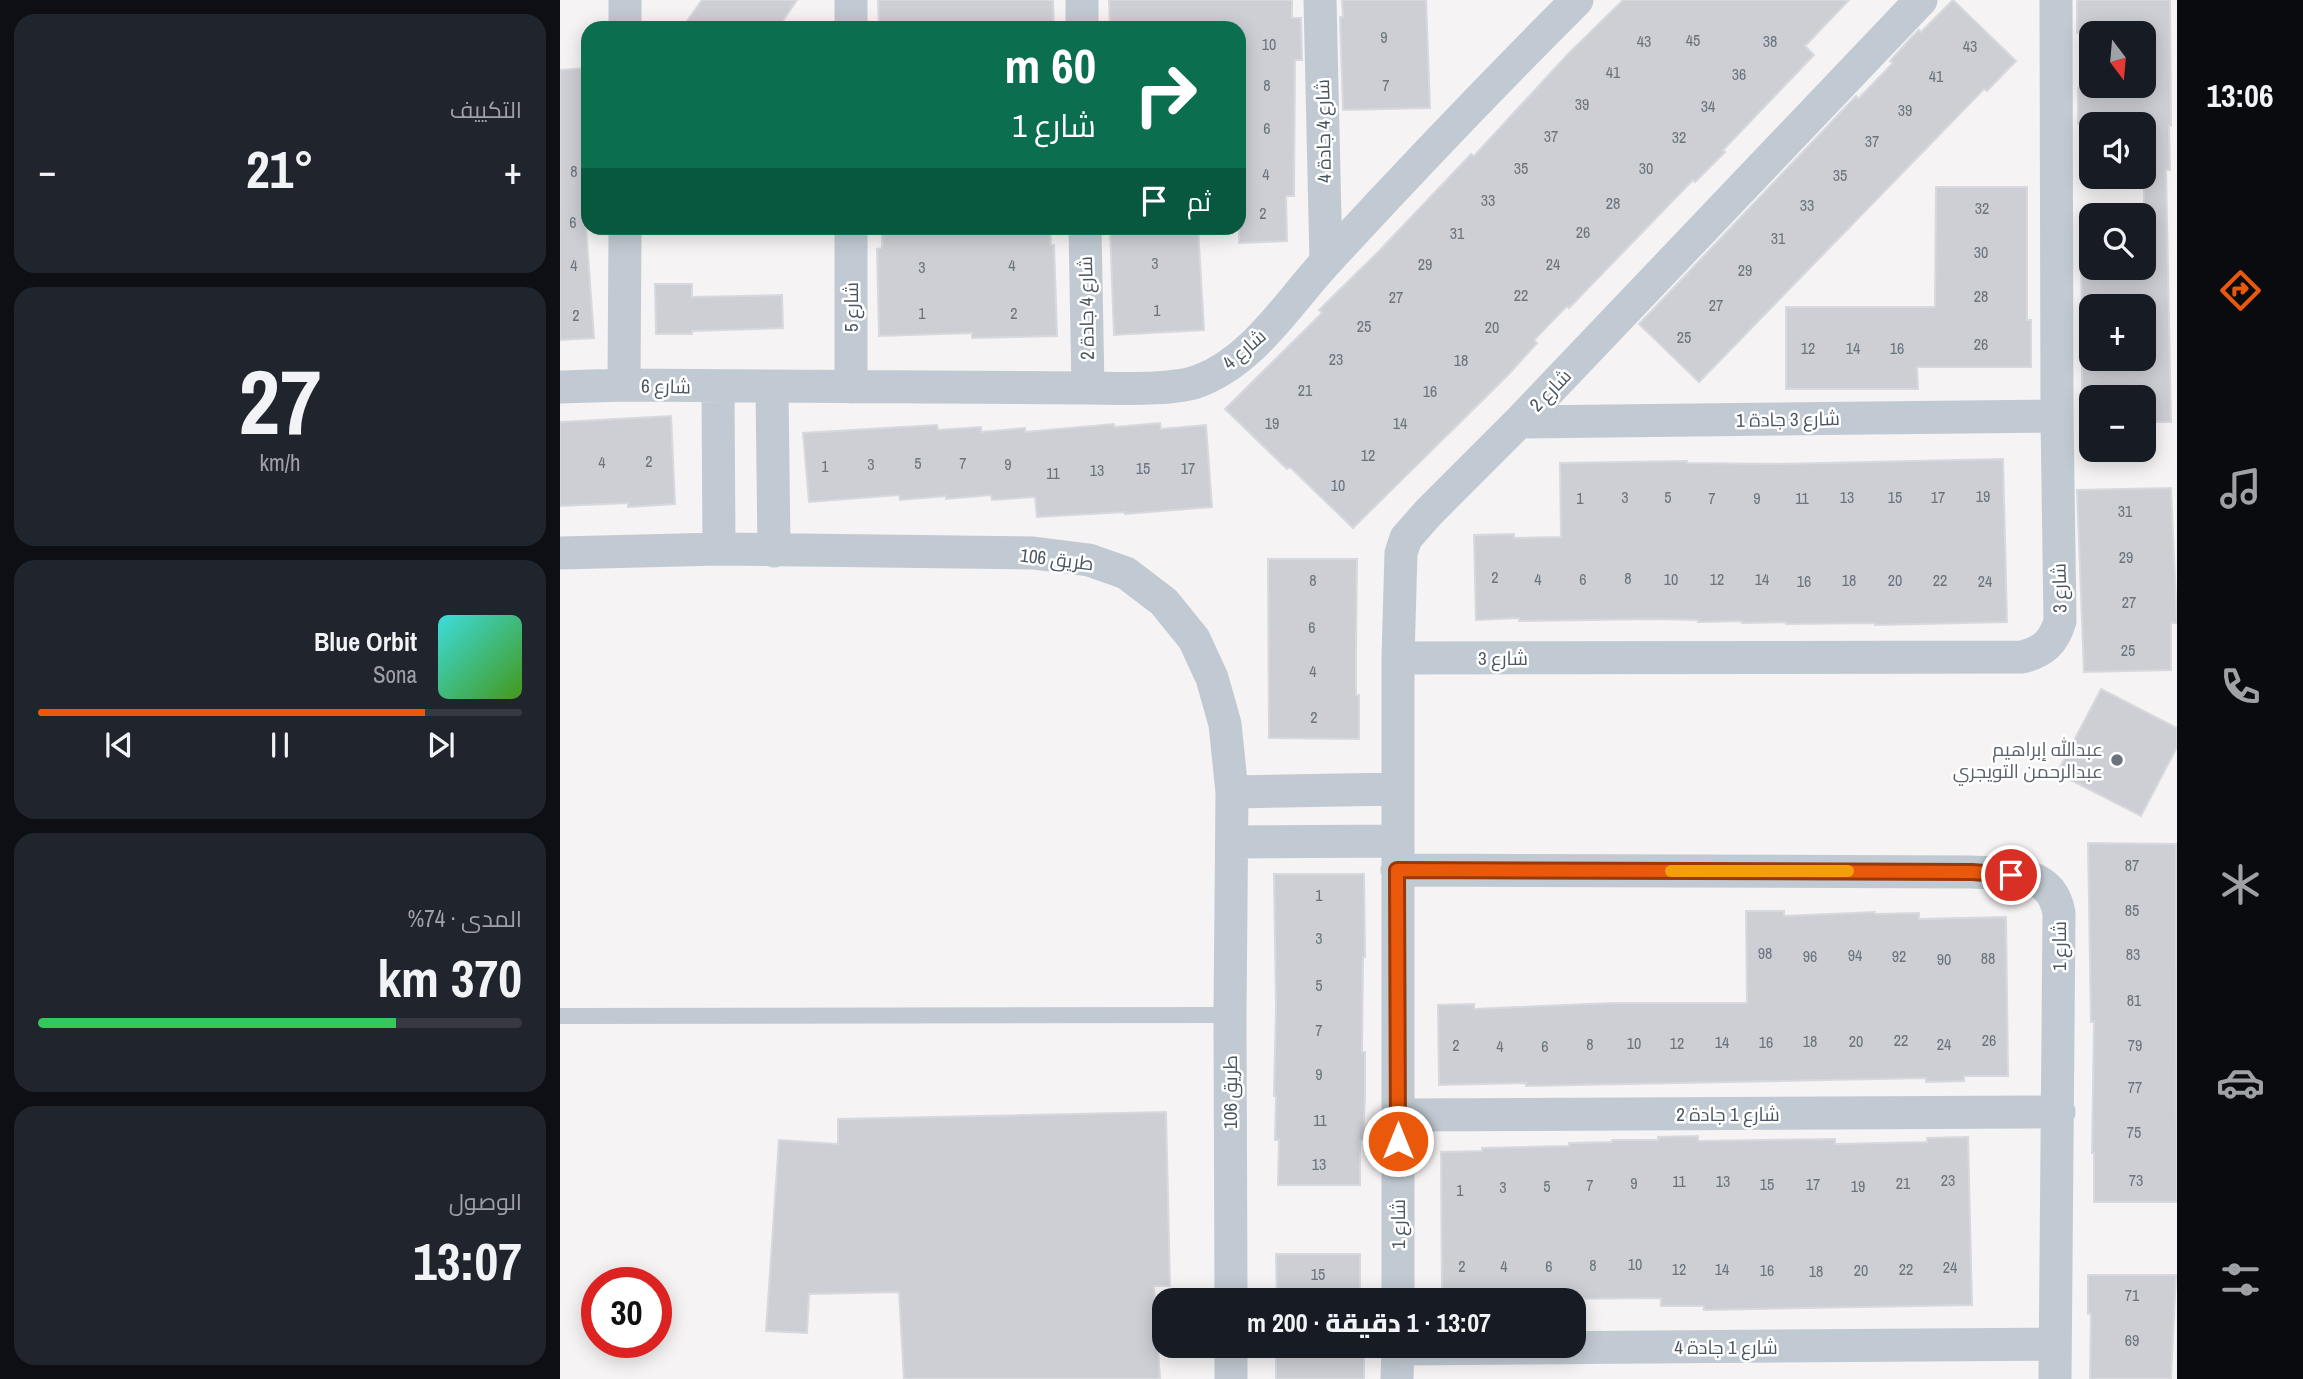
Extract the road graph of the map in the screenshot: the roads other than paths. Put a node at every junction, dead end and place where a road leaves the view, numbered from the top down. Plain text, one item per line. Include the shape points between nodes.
1 (625, 0) edge
2 (851, 0) edge
3 (1082, 0) edge
4 (1320, 0) edge
5 (1577, 0) edge
6 (1921, 0) edge
7 (2056, 0) edge
8 (1553, 12) edge
9 (625, 21) edge
10 (851, 21) edge
11 (1082, 21) edge
12 (625, 235) edge
13 (851, 235) edge
14 (1085, 235) edge
15 (1326, 262) junction
16 (624, 385) junction
17 (718, 386) junction
18 (560, 387) edge
19 (772, 387) junction
20 (851, 387) junction
21 (1088, 388) junction
22 (2057, 416) junction
23 (1519, 422) junction
24 (719, 549) junction
25 (774, 551) junction
26 (560, 553) edge
27 (1398, 658) junction
28 (1398, 789) junction
29 (1232, 792) junction
30 (1232, 842) junction
31 (1397, 855) junction
32 (1230, 1015) junction
33 (560, 1016) edge
34 (2059, 1112) junction
35 (1398, 1115) junction
36 (1231, 1288) edge
37 (1398, 1288) edge
38 (2055, 1344) junction
39 (1586, 1354) edge
40 (1231, 1358) edge
41 (1231, 1379) edge
42 (2055, 1379) edge

1 - 9 street
2 - 10 street
3 - 11 street
4 - 15 street, شارع 4 جادة 4
5 - 8 street, شارع 4
6 - 23 street, شارع 2
7 - 22 street, شارع 3
8 - 15 street, شارع 4
12 - 16 street
13 - 20 street, شارع 5
14 - 21 street, شارع 4 جادة 2
15 - 21 street, شارع 4 via 1249,349 1227,367 1197,382
16 - 17 street, شارع 6
16 - 18 street, شارع 6
17 - 19 street, شارع 6
17 - 24 street
19 - 20 street, شارع 4
19 - 25 street
20 - 21 street, شارع 4
22 - 23 street, شارع 3 جادة 1
22 - 27 street, شارع 3 via 2060,621 2048,646 2036,653 2022,657
23 - 27 street, شارع 2 via 1406,538 1401,554
24 - 25 street, طريق 106
24 - 26 street, طريق 106
25 - 29 street, طريق 106 via 1033,553 1089,560 1126,573 1164,602 1194,639 1212,678 1225,724
27 - 28 street, شارع 2
28 - 29 street
28 - 31 street, شارع 2
29 - 30 street, طريق 106
30 - 31 street
30 - 32 street, طريق 106
31 - 34 street, شارع 1 via 2031,876 2051,891 2059,913
31 - 35 street, شارع 1
32 - 33 lane
32 - 36 street, طريق 106
34 - 35 street, شارع 1 جادة 2
34 - 38 street, شارع 1
35 - 37 street, شارع 1
38 - 39 street, شارع 1 جادة 4
38 - 42 street, شارع 1
40 - 41 street

